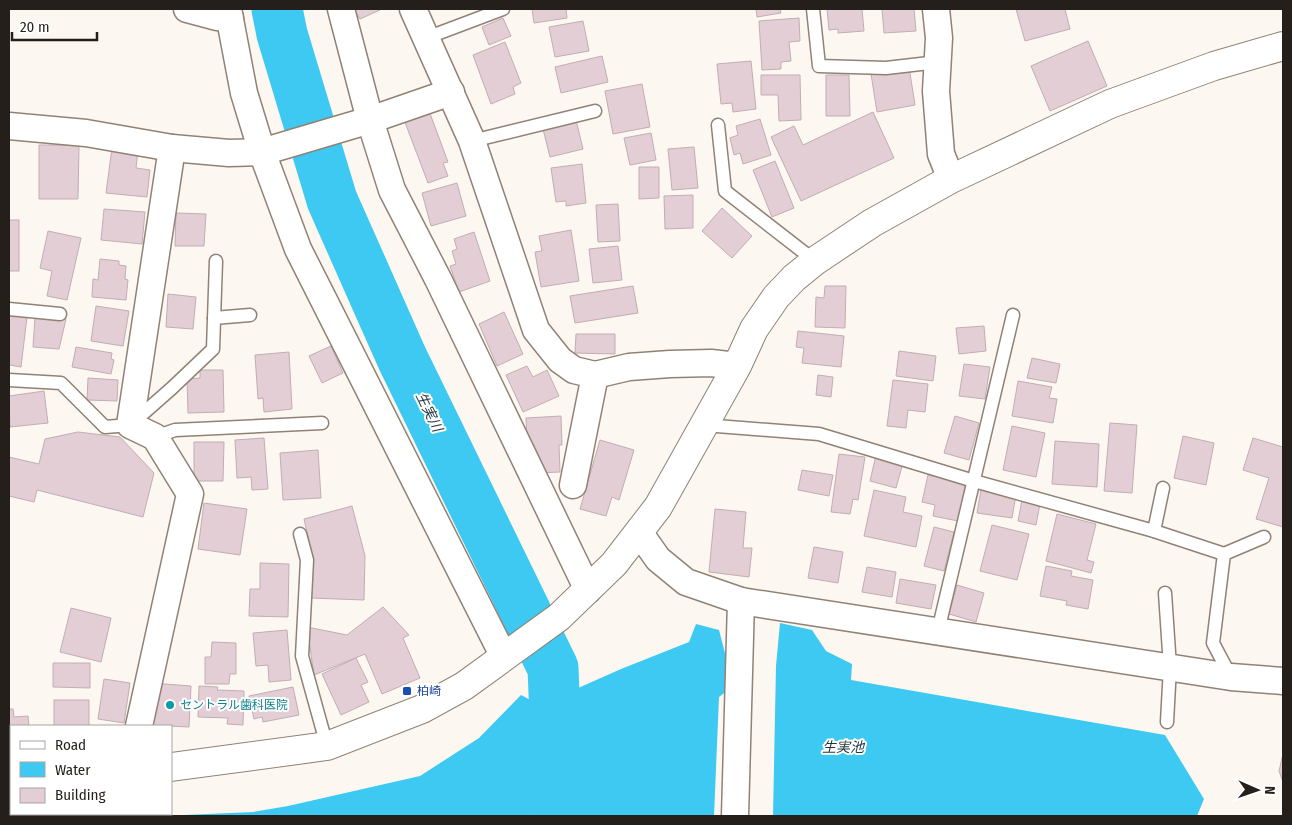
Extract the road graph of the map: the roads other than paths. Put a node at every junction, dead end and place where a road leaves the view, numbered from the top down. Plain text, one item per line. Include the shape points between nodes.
1 (187, 9) edge
2 (341, 9) edge
3 (413, 9) edge
4 (503, 9) edge
5 (813, 9) edge
6 (936, 9) edge
7 (229, 14) edge
8 (426, 38) junction
9 (1283, 46) edge
10 (938, 62) junction
11 (451, 92) junction
12 (595, 111) dead end
13 (370, 120) junction
14 (718, 125) dead end
15 (9, 126) edge
16 (472, 141) junction
17 (172, 148) junction
18 (262, 152) junction
19 (951, 179) junction
20 (216, 261) dead end
21 (815, 261) junction
22 (9, 309) edge
23 (60, 314) dead end
24 (250, 315) dead end
25 (1013, 315) dead end
26 (214, 318) junction
27 (737, 366) junction
28 (595, 375) junction
29 (9, 380) edge
30 (322, 423) dead end
31 (130, 425) junction
32 (704, 425) junction
33 (155, 437) junction
34 (974, 481) junction
35 (573, 484) dead end
36 (1163, 488) dead end
37 (1154, 531) junction
38 (639, 532) junction
39 (300, 534) dead end
40 (1264, 537) dead end
41 (1224, 554) junction
42 (588, 590) junction
43 (1165, 593) dead end
44 (741, 601) junction
45 (938, 632) junction
46 (504, 657) junction
47 (1170, 667) junction
48 (1231, 677) junction
49 (1283, 681) edge
50 (1167, 722) dead end
51 (139, 725) edge
52 (328, 746) junction
53 (172, 767) edge
54 (735, 816) edge

1 - 7 street via 217,17
2 - 13 street
3 - 8 street
4 - 8 lane
5 - 10 lane via 819,66 886,68
6 - 10 street
7 - 18 street via 244,93
8 - 11 street
9 - 19 street via 1214,66 1110,104
10 - 19 street via 936,91 941,154
11 - 13 street
11 - 16 street
12 - 16 lane
13 - 18 street
13 - 42 street via 392,190
14 - 21 lane via 725,191
15 - 17 street via 86,133
16 - 28 street via 536,330 560,360 574,370
17 - 18 street
17 - 31 street
18 - 46 street via 298,249
19 - 21 street via 872,223
20 - 26 lane
21 - 27 street via 776,297 754,329
22 - 23 lane
24 - 26 lane
25 - 34 lane
26 - 31 lane via 213,349
27 - 28 street via 670,364 629,367
27 - 32 street
28 - 35 street
29 - 31 lane via 60,383 105,427
30 - 33 lane via 175,430
31 - 33 street
32 - 34 lane via 819,434
32 - 38 street via 658,507
33 - 51 street via 190,494
34 - 37 lane
34 - 45 lane
36 - 37 lane
37 - 41 lane
38 - 42 street
38 - 44 street via 658,559 686,582
39 - 52 lane via 306,560 302,656
40 - 41 lane
41 - 48 lane via 1213,643
42 - 46 street via 559,617
43 - 47 lane
44 - 45 street
44 - 54 street
45 - 47 street
46 - 52 street via 464,686 422,709
47 - 48 street
47 - 50 lane
48 - 49 street
52 - 53 street

